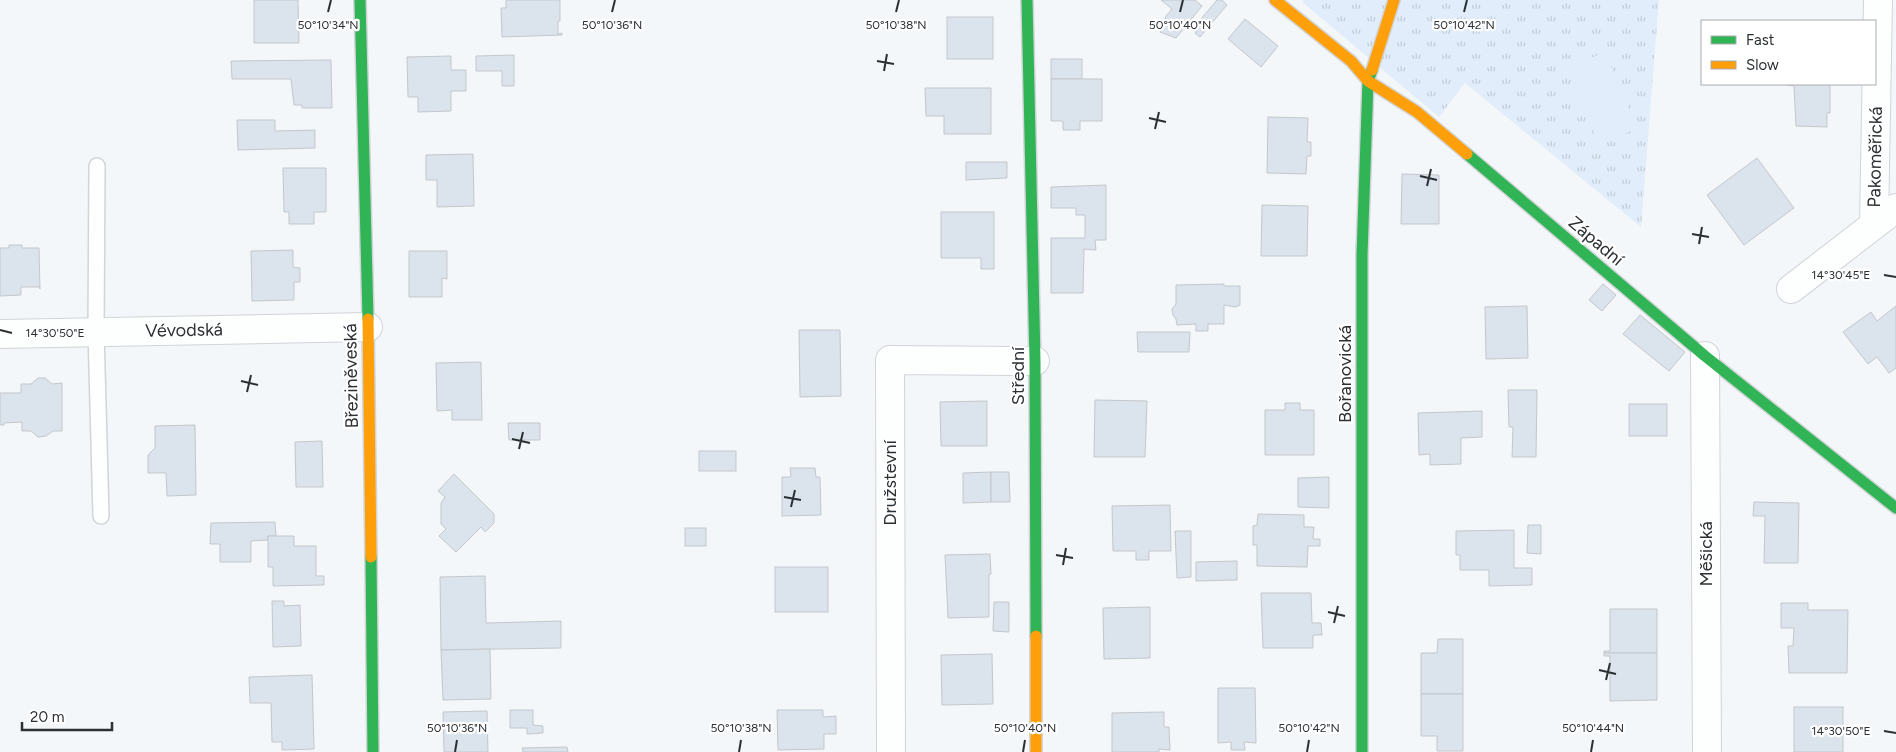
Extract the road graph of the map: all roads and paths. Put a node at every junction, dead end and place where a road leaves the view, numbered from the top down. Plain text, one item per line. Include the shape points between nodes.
1 (360, 0) edge
2 (1028, 0) edge
3 (1275, 0) edge
4 (1394, 0) edge
5 (1878, 0) edge
6 (1368, 81) junction
7 (97, 166) dead end
8 (1896, 208) edge
9 (1874, 224) junction
10 (1791, 289) dead end
11 (368, 326) junction
12 (96, 332) junction
13 (0, 334) edge
14 (1705, 356) junction
15 (1035, 362) junction
16 (1896, 508) edge
17 (101, 516) dead end
18 (373, 752) edge
19 (891, 752) edge
20 (1036, 752) edge
21 (1362, 752) edge
22 (1707, 752) edge

1 - 11 street, Březiněveská
2 - 15 street, Střední
3 - 6 street, Západní via 1351,62
4 - 6 street, Bořanovická
5 - 9 street, Pakoměřická
6 - 14 street, Západní via 1417,112
6 - 21 street, Bořanovická via 1362,255
7 - 12 lane
8 - 9 street
9 - 10 street
11 - 12 street, Vévodská
11 - 18 street, Březiněveská
12 - 13 street, Vévodská
12 - 17 lane
14 - 16 street, Západní
14 - 22 street, Měšická
15 - 19 street, Družstevní via 890,360
15 - 20 street, Střední

